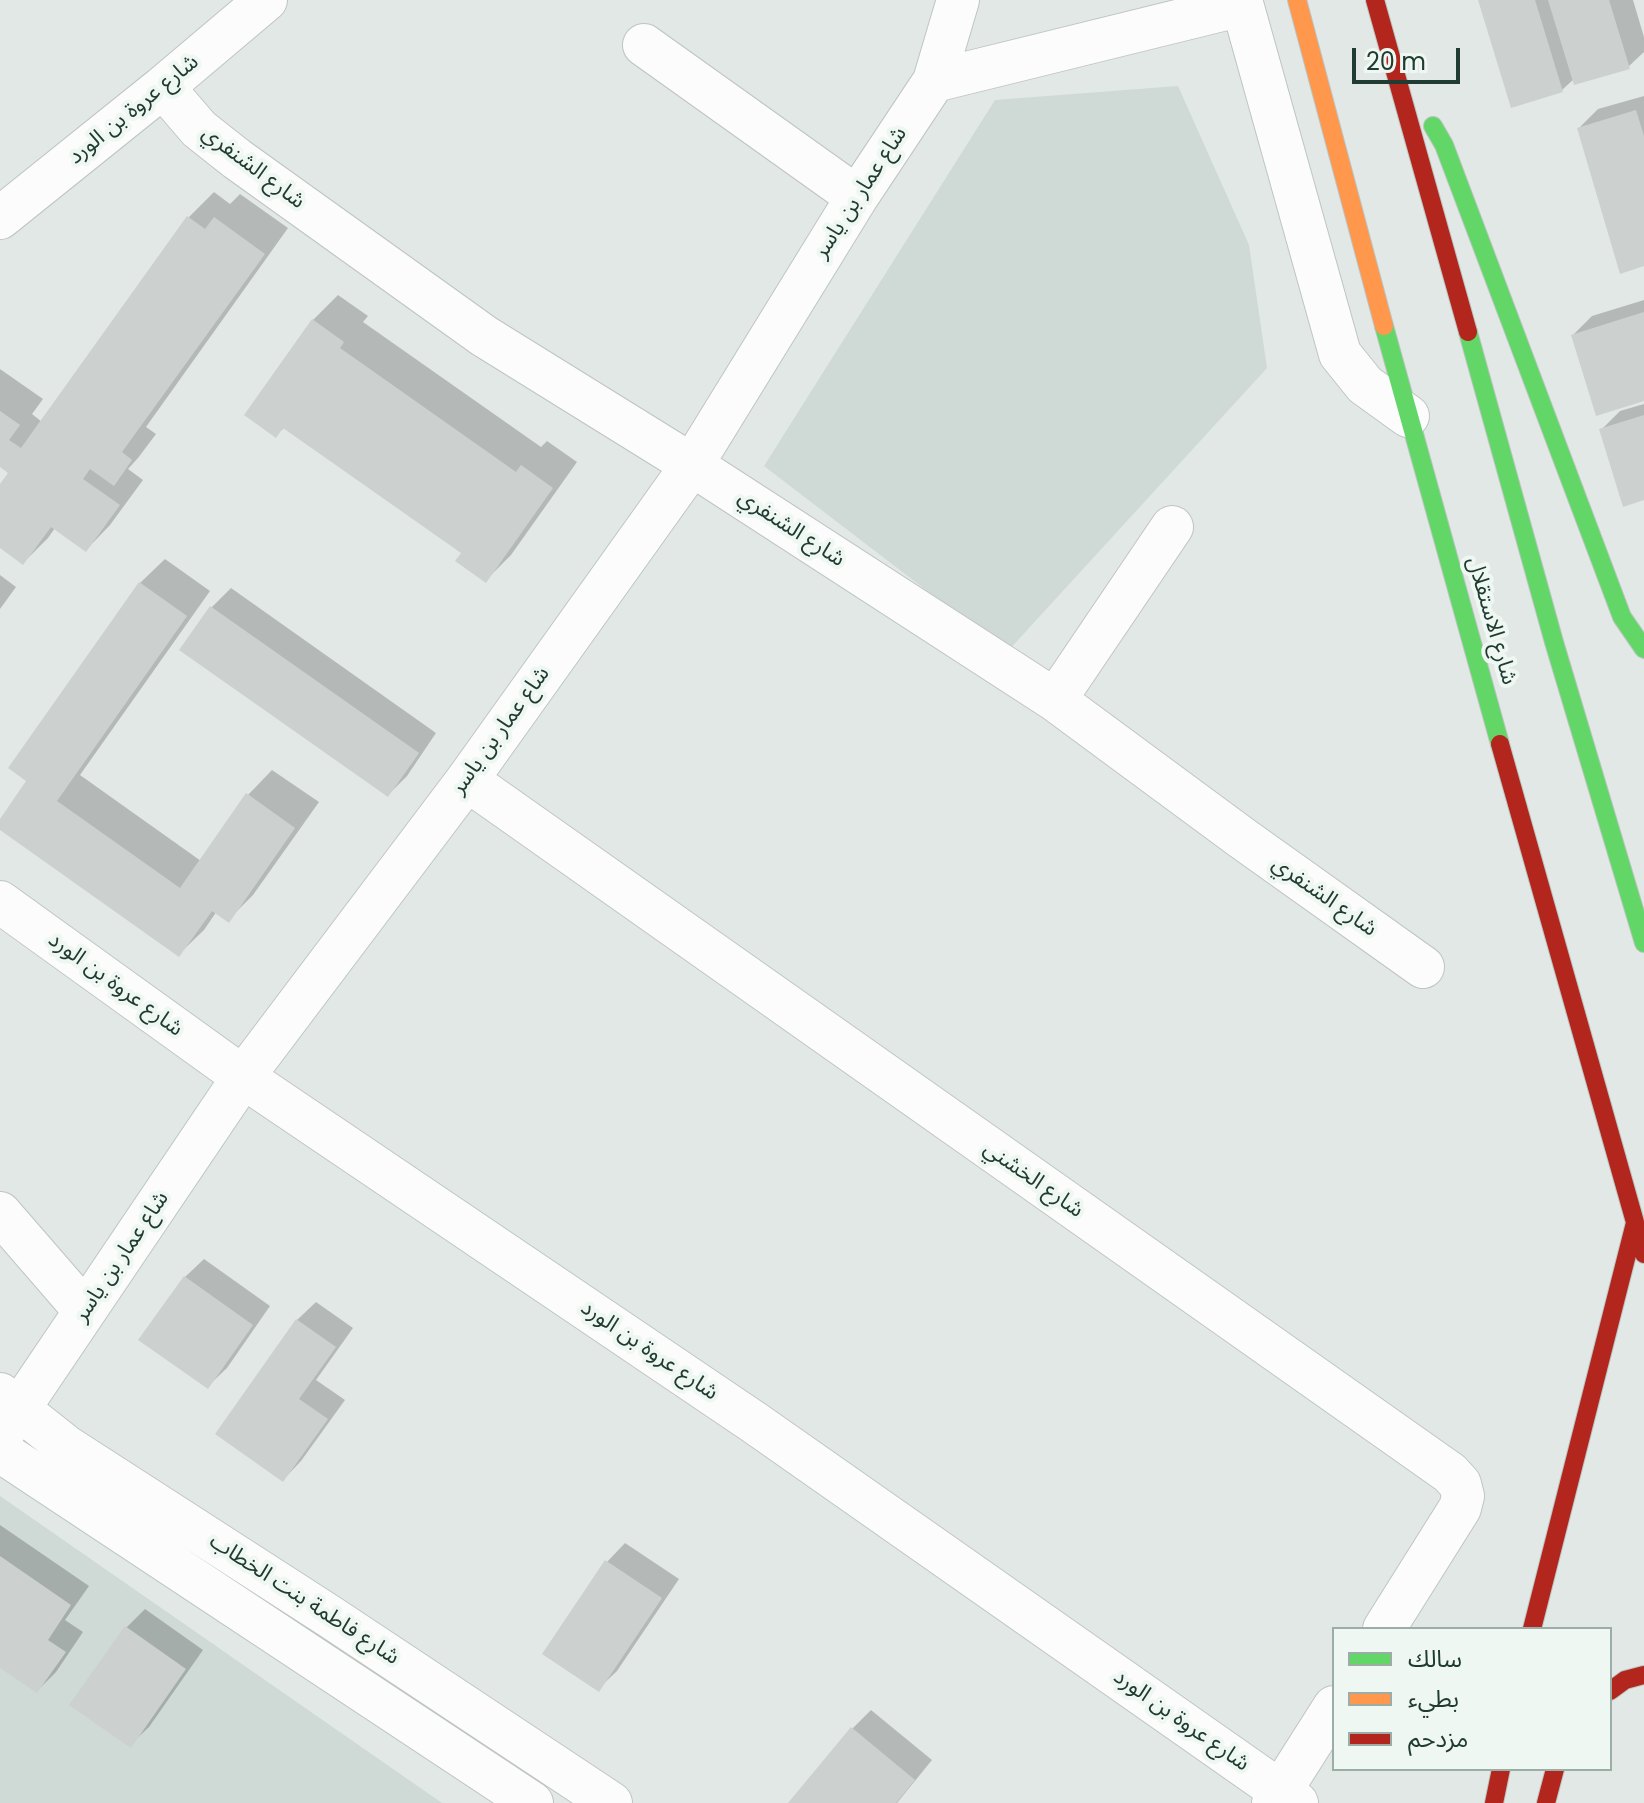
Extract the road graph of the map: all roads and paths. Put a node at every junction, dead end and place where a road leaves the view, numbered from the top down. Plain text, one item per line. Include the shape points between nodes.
1 (266, 0) edge
2 (958, 0) edge
3 (1297, 0) edge
4 (1375, 0) edge
5 (1241, 3) edge
6 (644, 45) dead end
7 (1388, 47) junction
8 (934, 81) junction
9 (163, 87) junction
10 (857, 197) junction
11 (0, 218) edge
12 (1408, 416) junction
13 (692, 465) junction
14 (1172, 527) dead end
15 (1644, 649) edge
16 (1055, 700) junction
17 (467, 780) junction
18 (0, 902) edge
19 (1644, 943) edge
20 (1423, 967) dead end
21 (243, 1077) junction
22 (0, 1213) edge
23 (1635, 1223) junction
24 (1644, 1254) edge
25 (85, 1311) junction
26 (7, 1413) edge
27 (0, 1451) edge
28 (1385, 1627) edge
29 (1533, 1627) edge
30 (1644, 1675) edge
31 (1612, 1690) edge
32 (1332, 1711) edge
33 (1501, 1771) edge
34 (1554, 1771) edge
35 (1284, 1799) edge
36 (532, 1803) edge
37 (611, 1803) edge
38 (1494, 1803) edge
39 (1546, 1803) edge

1 - 9 street, شارع عروة بن الورد
2 - 8 street, شاع عمار بن ياسر
3 - 12 highway, شارع الاستقلال
4 - 7 highway
5 - 8 street
5 - 12 street via 1340,354 1365,385
6 - 10 street
7 - 15 highway via 1444,145 1622,617
7 - 19 highway
8 - 10 street, شاع عمار بن ياسر
9 - 11 street, شارع عروة بن الورد
9 - 13 street, شارع الشنفري via 199,129 237,159 484,336
10 - 13 street, شاع عمار بن ياسر
12 - 23 highway, شارع الاستقلال
13 - 16 street, شارع الشنفري
13 - 17 street, شاع عمار بن ياسر
14 - 16 street
16 - 20 street, شارع الشنفري
17 - 21 street, شاع عمار بن ياسر
17 - 28 street, شارع الخشني via 1450,1473 1460,1484 1460,1508
18 - 21 street, شارع عروة بن الورد
21 - 25 street, شاع عمار بن ياسر
21 - 35 street, شارع عروة بن الورد via 755,1423
22 - 25 street
23 - 24 highway, شارع الاستقلال
23 - 29 highway
25 - 26 street, شاع عمار بن ياسر
26 - 37 street, شارع فاطمة بنت الخطاب via 329,1616
27 - 36 street, شارع فاطمة بنت الخطاب
30 - 31 highway
32 - 35 street
33 - 38 highway
34 - 39 highway

